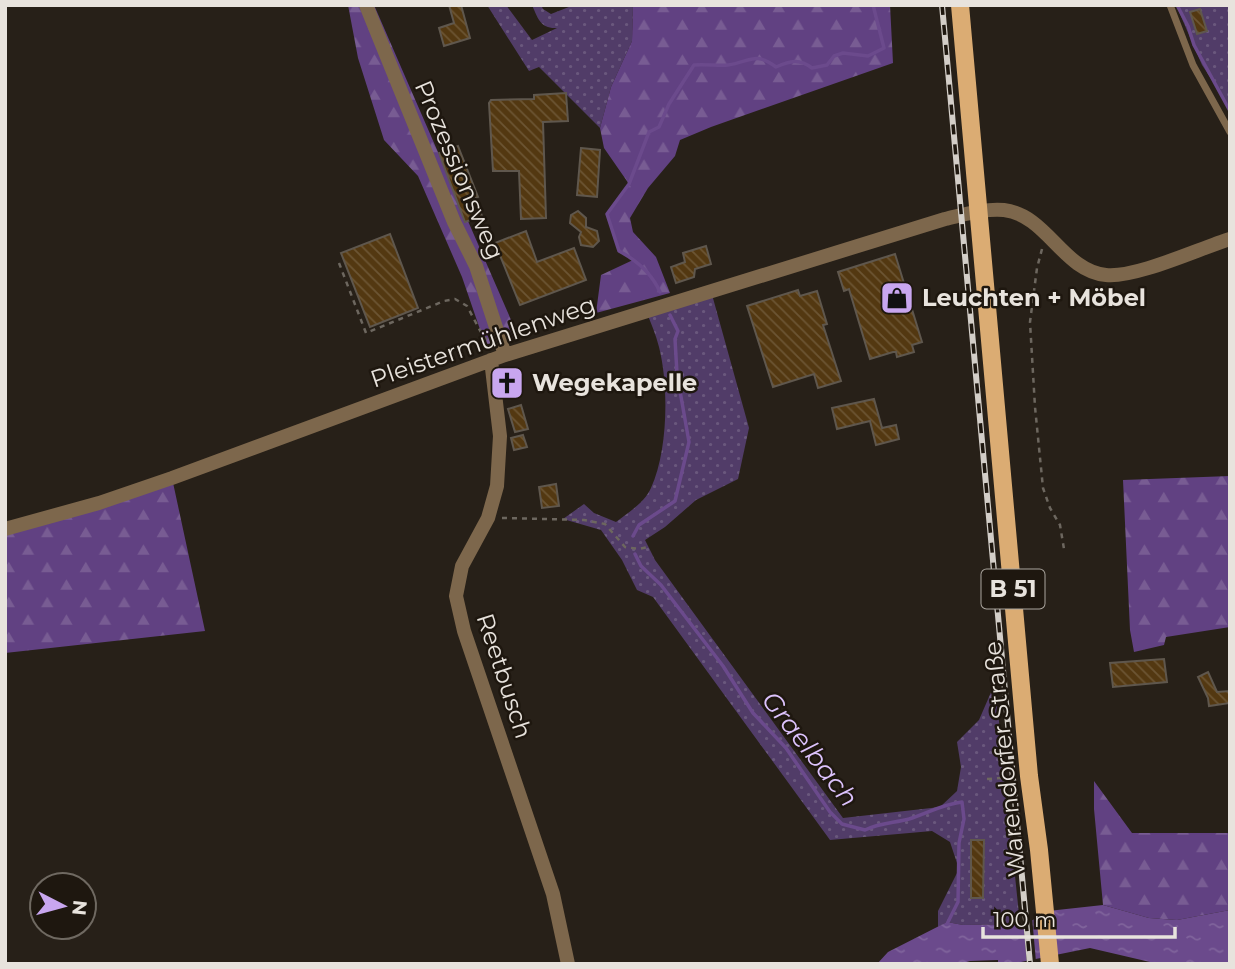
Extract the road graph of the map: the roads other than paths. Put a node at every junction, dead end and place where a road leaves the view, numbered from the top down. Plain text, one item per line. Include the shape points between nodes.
1 (366, 5) edge
2 (960, 5) edge
3 (1170, 5) edge
4 (1230, 132) edge
5 (979, 213) junction
6 (1230, 239) edge
7 (504, 349) junction
8 (491, 360) junction
9 (5, 529) edge
10 (568, 964) edge
11 (1050, 964) edge

1 - 7 street, Prozessionsweg via 476,266
2 - 5 main road, Warendorfer Straße / B 51
3 - 4 lane via 1193,65
5 - 6 street, Pleistermühlenweg via 1004,210 1022,215 1076,262 1105,275 1123,275
5 - 7 street, Pleistermühlenweg via 945,219
5 - 11 main road, Warendorfer Straße / B 51
7 - 8 street, Pleistermühlenweg
8 - 9 street, Pleistermühlenweg via 172,478
8 - 10 street, Reetbusch via 500,436 497,486 488,518 462,566 456,596 553,894

